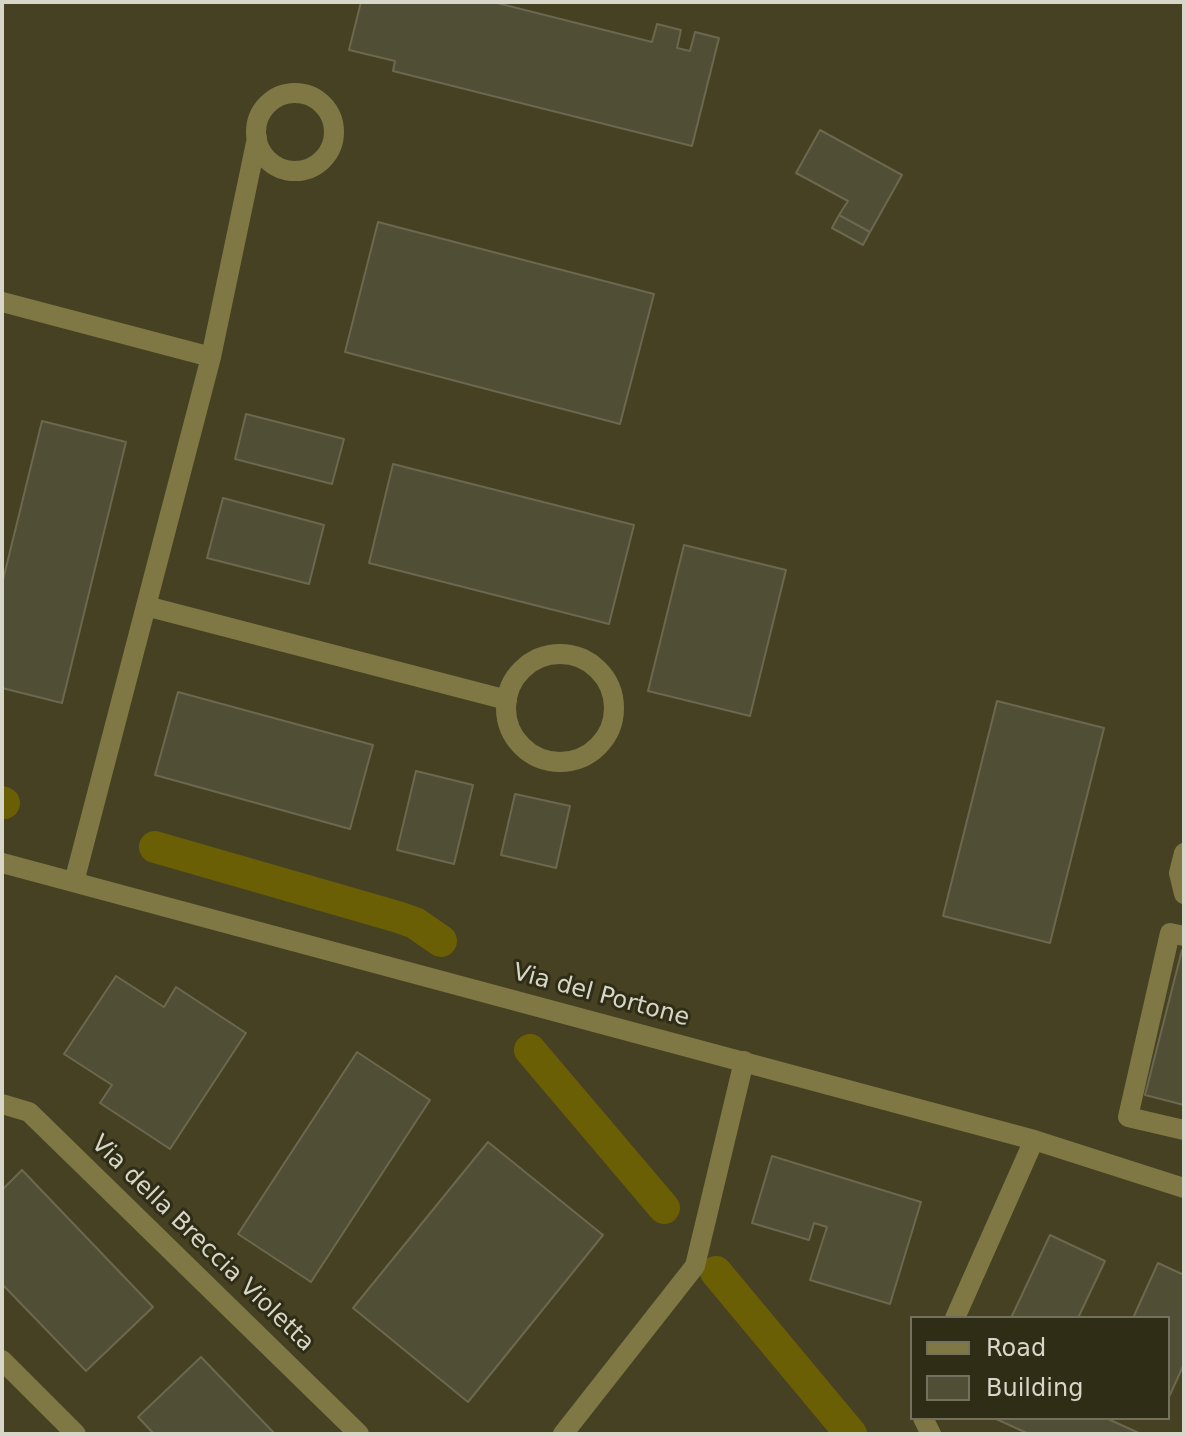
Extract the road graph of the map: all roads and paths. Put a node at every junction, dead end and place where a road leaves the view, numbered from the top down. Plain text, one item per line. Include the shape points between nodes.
1 (257, 138) dead end
2 (2, 302) edge
3 (211, 357) junction
4 (146, 606) junction
5 (507, 700) junction
6 (1184, 853) edge
7 (2, 863) edge
8 (74, 882) junction
9 (1184, 894) edge
10 (1184, 936) edge
11 (744, 1061) junction
12 (2, 1104) edge
13 (1184, 1130) edge
14 (1034, 1140) junction
15 (1184, 1188) edge
16 (956, 1316) edge
17 (2, 1360) edge
18 (76, 1434) edge
19 (359, 1434) edge
20 (563, 1434) edge

1 - 3 street
2 - 3 street
3 - 4 street
4 - 5 street
4 - 8 street
5 - 5 street via 507,718 524,748 557,762 591,752 603,740 614,706 606,681 588,661 572,655 537,658 522,669
6 - 9 street via 1179,873
7 - 8 street, Via del Portone
8 - 11 street, Via del Portone
10 - 13 street via 1170,933 1128,1117
11 - 14 street, Via del Portone
11 - 20 street via 695,1266
12 - 19 street, Via della Breccia Violetta via 29,1112
14 - 15 street, Via del Portone
14 - 16 street
17 - 18 street

